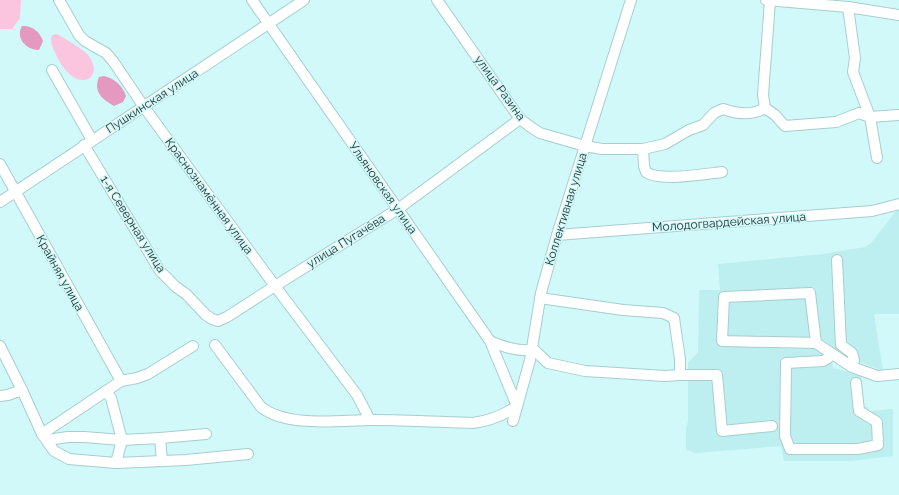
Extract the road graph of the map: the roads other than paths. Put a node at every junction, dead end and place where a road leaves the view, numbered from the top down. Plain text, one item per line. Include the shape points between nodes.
1 (59, 0) edge
2 (252, 0) edge
3 (304, 0) edge
4 (437, 0) edge
5 (631, 0) edge
6 (768, 0) edge
7 (848, 8) junction
8 (899, 15) edge
9 (269, 24) junction
10 (52, 70) dead end
11 (144, 107) junction
12 (765, 108) junction
13 (898, 115) edge
14 (870, 117) junction
15 (520, 118) junction
16 (88, 142) junction
17 (585, 146) junction
18 (643, 149) junction
19 (877, 158) dead end
20 (0, 164) edge
21 (722, 172) dead end
22 (15, 193) junction
23 (0, 202) edge
24 (899, 204) edge
25 (398, 209) junction
26 (557, 235) junction
27 (837, 260) dead end
28 (274, 286) junction
29 (540, 298) junction
30 (226, 318) joint
31 (490, 340) junction
32 (816, 343) junction
33 (215, 345) dead end
34 (0, 346) edge
35 (192, 346) dead end
36 (532, 349) junction
37 (832, 354) junction
38 (852, 367) junction
39 (899, 374) edge
40 (680, 375) junction
41 (121, 381) junction
42 (856, 383) dead end
43 (22, 390) junction
44 (106, 391) junction
45 (0, 396) edge
46 (517, 406) junction
47 (370, 420) junction
48 (513, 421) dead end
49 (772, 426) dead end
50 (206, 434) dead end
51 (44, 437) junction
52 (160, 438) junction
53 (122, 440) junction
54 (248, 454) dead end
55 (162, 461) junction
56 (116, 463) junction

1 - 11 street, Краснознамённая улица via 78,35 106,53
2 - 9 street, Ульяновская улица
3 - 9 street, Пушкинская улица
4 - 15 street, улица Разина
5 - 17 street, Коллективная улица
6 - 7 street
6 - 12 street via 763,95
7 - 8 street
7 - 14 street via 855,58 853,72
9 - 11 street, Пушкинская улица
9 - 25 street, Ульяновская улица
10 - 16 street, 1-я Северная улица
11 - 16 street, Пушкинская улица
11 - 28 street, Краснознамённая улица
12 - 14 street via 785,126 836,122 859,113
12 - 18 street, улица Разина via 758,113 737,114 723,109 714,113 703,125 665,144
13 - 14 street
14 - 19 street
15 - 17 street, улица Разина via 540,133
15 - 25 street, улица Пугачёва
16 - 22 street, Пушкинская улица
16 - 30 street, 1-я Северная улица via 160,271 209,317 218,321
17 - 18 street, улица Разина via 602,149
17 - 26 street, Коллективная улица
18 - 21 street via 646,172 655,176
20 - 22 street, Крайняя улица
22 - 23 street, Пушкинская улица
22 - 41 street, Крайняя улица
24 - 26 street, Молодогвардейская улица via 872,211
25 - 28 street, улица Пугачёва
25 - 31 street, Ульяновская улица
26 - 29 street, Коллективная улица
27 - 38 street via 841,345 852,353
28 - 30 street, улица Пугачёва
28 - 47 street, Краснознамённая улица via 357,395
29 - 36 street, Коллективная улица
29 - 40 street via 663,313 674,318
31 - 36 street via 506,348
31 - 46 street, Ульяновская улица
32 - 32 street via 722,341 724,297 810,294
32 - 37 street
33 - 47 street via 268,413 315,422
34 - 43 street
35 - 41 street via 148,374
36 - 40 street via 548,363 585,371
36 - 46 street, Коллективная улица
37 - 38 street
37 - 42 street via 823,361 786,363 785,436 790,450 858,449 878,445 877,422 859,411
38 - 39 street via 877,376
40 - 49 street via 718,376 722,431
41 - 44 street
43 - 45 street
43 - 51 street
44 - 51 street
44 - 53 street via 111,398
46 - 47 street via 484,422
46 - 48 street, Коллективная улица
50 - 52 street
51 - 53 street via 84,436
51 - 56 street via 54,451 69,459
52 - 53 street
52 - 55 street
53 - 56 street
54 - 55 street
55 - 56 street

